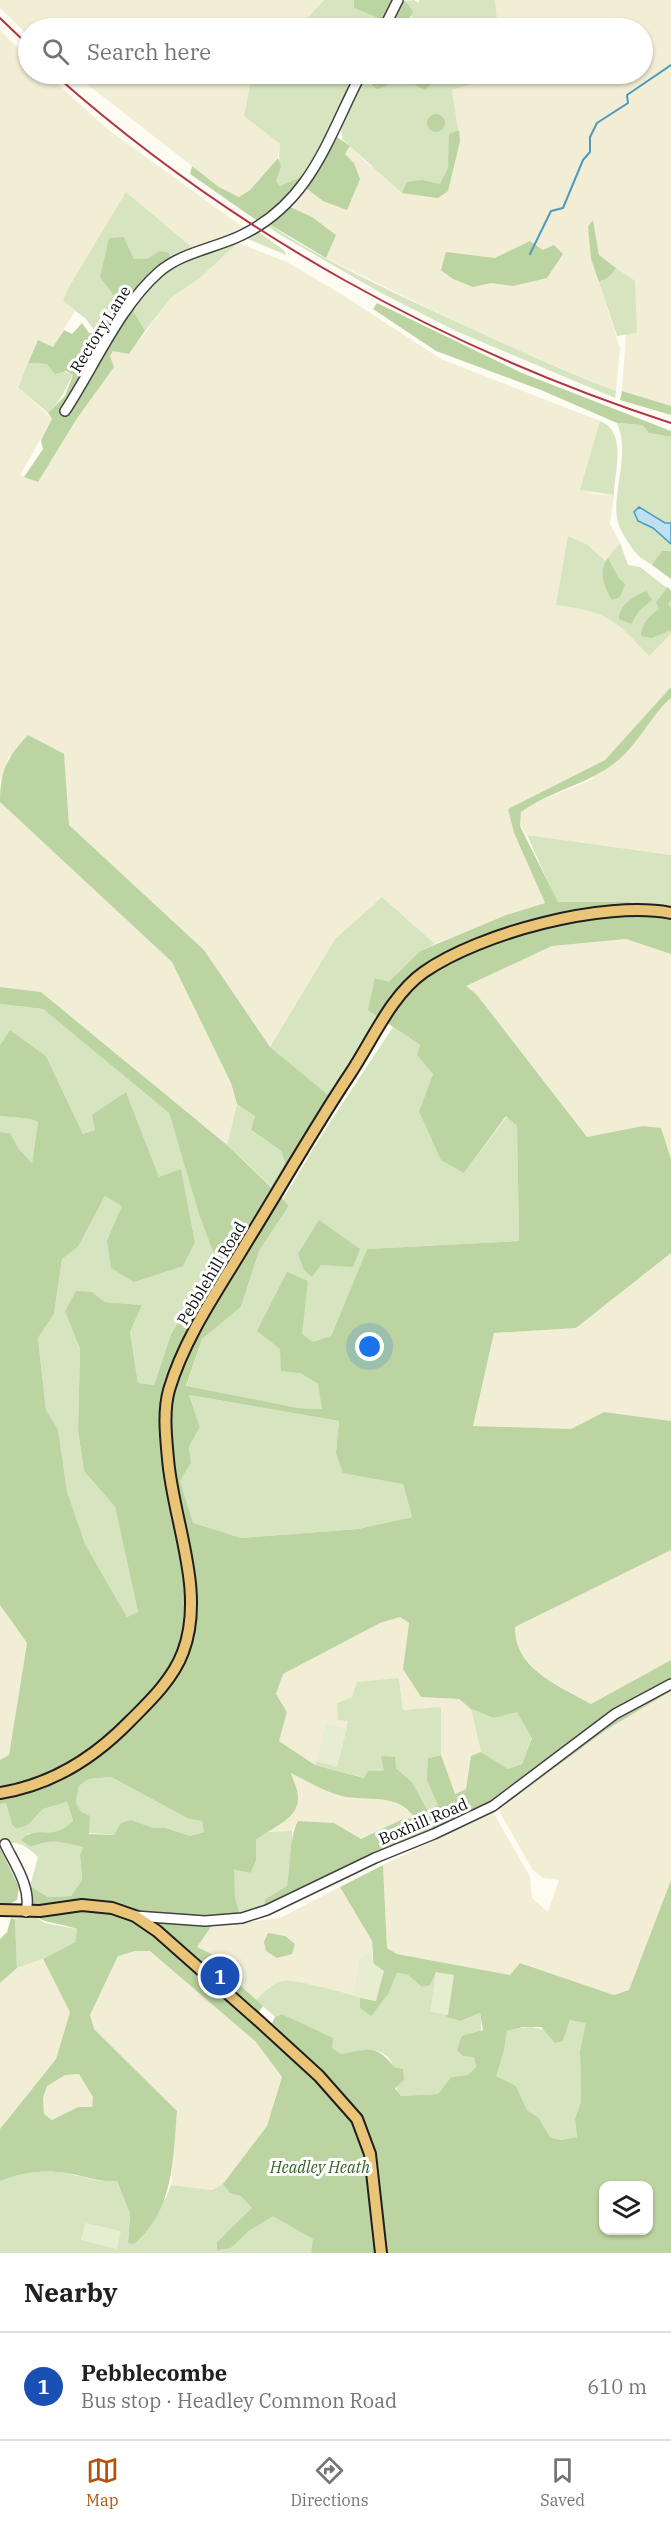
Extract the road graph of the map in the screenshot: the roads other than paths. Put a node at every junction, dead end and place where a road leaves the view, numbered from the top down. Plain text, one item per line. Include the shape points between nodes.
1 (398, 0) edge
2 (389, 18) edge
3 (356, 84) edge
4 (65, 411) dead end
5 (671, 913) edge
6 (671, 1684) edge
7 (0, 1793) edge
8 (5, 1844) dead end
9 (0, 1910) edge
10 (26, 1912) junction
11 (135, 1916) junction
12 (160, 1916) junction
13 (157, 1931) junction
14 (381, 2253) edge

1 - 2 street
3 - 4 street, Rectory Lane via 326,148 301,189 256,228 168,264 153,278 122,319
5 - 7 main road, Pebblehill Road via 590,914 513,932 460,952 422,974 396,1002 324,1112 184,1346 168,1394 165,1431 169,1477 190,1591 191,1623 182,1654 160,1691 108,1744 52,1779
6 - 12 street, Boxhill Road via 615,1714 493,1806 267,1910 242,1918 205,1921
8 - 10 street via 23,1880 28,1897
9 - 10 main road
10 - 11 main road via 89,1905
11 - 12 street, Boxhill Road
11 - 13 main road
12 - 13 street
13 - 14 main road via 319,2076 357,2119 370,2154

